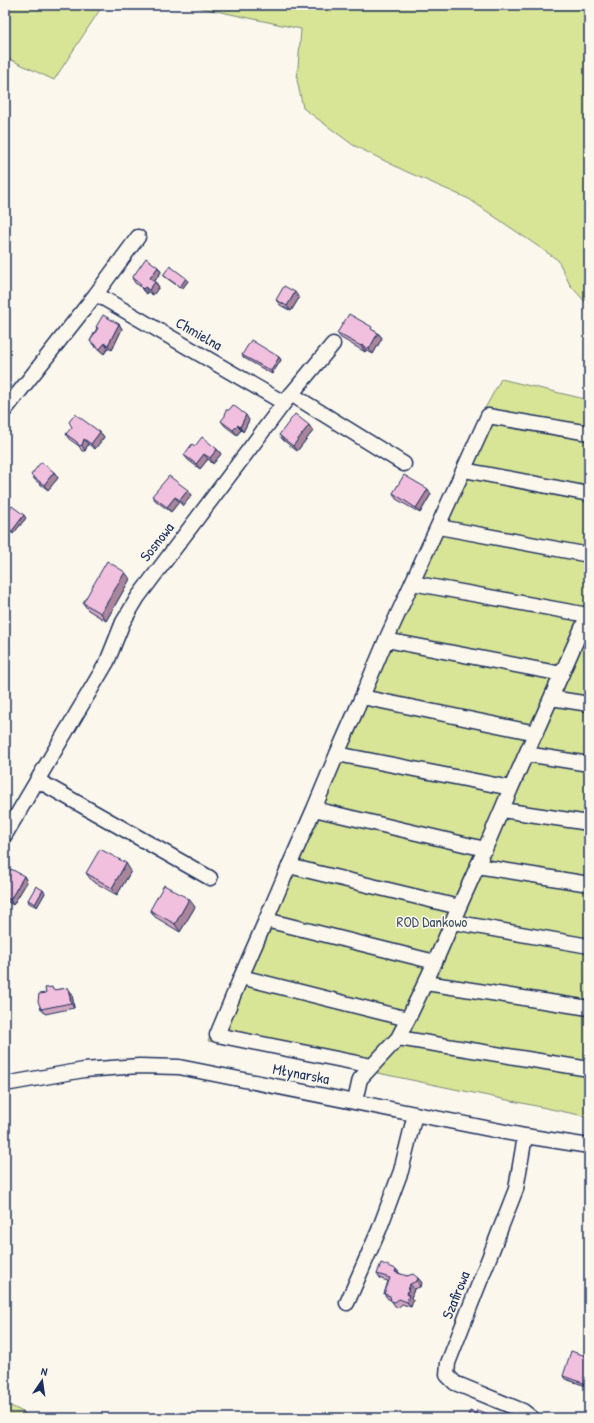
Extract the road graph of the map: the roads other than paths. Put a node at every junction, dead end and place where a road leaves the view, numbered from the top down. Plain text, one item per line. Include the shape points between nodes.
1 (138, 237) dead end
2 (96, 294) junction
3 (333, 344) dead end
4 (288, 399) junction
5 (5, 410) edge
6 (589, 433) edge
7 (404, 464) dead end
8 (464, 470) junction
9 (589, 494) edge
10 (439, 527) junction
11 (589, 555) edge
12 (412, 583) junction
13 (588, 613) edge
14 (386, 640) junction
15 (582, 643) edge
16 (562, 674) junction
17 (362, 697) junction
18 (551, 698) junction
19 (589, 704) edge
20 (536, 733) junction
21 (337, 754) junction
22 (526, 754) junction
23 (589, 764) edge
24 (37, 780) junction
25 (511, 788) junction
26 (314, 809) junction
27 (502, 810) junction
28 (589, 823) edge
29 (5, 835) edge
30 (484, 849) junction
31 (289, 866) junction
32 (477, 866) junction
33 (210, 878) dead end
34 (589, 884) edge
35 (459, 907) junction
36 (266, 920) junction
37 (453, 922) junction
38 (589, 946) edge
39 (435, 962) junction
40 (241, 977) junction
41 (426, 982) junction
42 (589, 1008) edge
43 (408, 1019) junction
44 (398, 1038) junction
45 (372, 1066) junction
46 (589, 1068) edge
47 (5, 1084) edge
48 (355, 1101) junction
49 (414, 1114) junction
50 (525, 1136) junction
51 (589, 1146) edge
52 (347, 1303) dead end
53 (535, 1418) edge

1 - 2 street
2 - 4 street, Chmielna
2 - 5 street
3 - 4 street, Sosnowa
4 - 7 street, Chmielna
4 - 24 street, Sosnowa via 138,597 123,622 107,662
6 - 8 street via 488,416
8 - 9 street
8 - 10 street
10 - 11 street
10 - 12 street
12 - 13 street
12 - 14 street
13 - 15 street
14 - 16 street
14 - 17 street
15 - 16 street
16 - 18 street
17 - 20 street
17 - 21 street
18 - 19 street
18 - 20 street
20 - 22 street
21 - 25 street
21 - 26 street
22 - 23 street
22 - 25 street
24 - 29 street, Sosnowa
24 - 33 street
25 - 27 street
26 - 30 street
26 - 31 street
27 - 28 street
27 - 30 street
30 - 32 street
31 - 35 street
31 - 36 street
32 - 34 street
32 - 35 street
35 - 37 street
36 - 39 street
36 - 40 street
37 - 38 street
37 - 39 street
39 - 41 street
40 - 43 street
40 - 45 street via 217,1035
41 - 42 street
41 - 43 street
43 - 44 street
44 - 45 street
44 - 46 street
45 - 48 street via 360,1078
47 - 48 street, Młynarska via 84,1070 139,1066 179,1067
48 - 49 street, Młynarska
49 - 50 street, Młynarska
49 - 52 street via 401,1171
50 - 51 street, Młynarska
50 - 53 street, Szafirowa via 516,1190 448,1363 447,1375 456,1383

